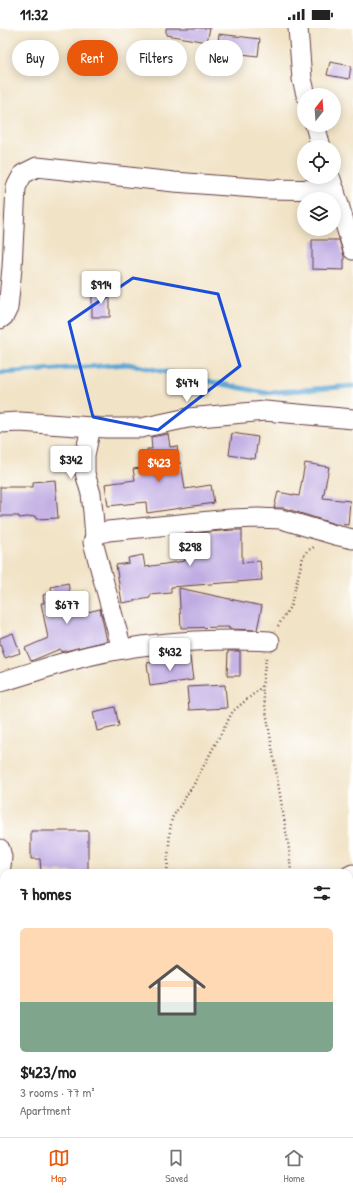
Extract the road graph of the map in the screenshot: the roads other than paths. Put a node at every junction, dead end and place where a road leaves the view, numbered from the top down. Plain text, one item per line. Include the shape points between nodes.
1 (298, 28) edge
2 (304, 88) edge
3 (322, 184) edge
4 (333, 184) edge
5 (353, 250) edge
6 (0, 319) edge
7 (353, 419) edge
8 (0, 423) edge
9 (91, 427) junction
10 (95, 537) junction
11 (353, 539) edge
12 (270, 641) road end
13 (122, 649) junction
14 (0, 682) edge
15 (0, 849) edge
16 (1, 869) edge

1 - 2 street
3 - 6 street via 267,189 37,167 23,174 16,187 8,308
4 - 5 street
7 - 9 street via 265,411 188,418 141,428
8 - 9 street
9 - 10 street via 85,455 85,474 92,500
10 - 11 street via 108,531 258,518 281,520
10 - 13 street via 93,542
12 - 13 street via 178,641
13 - 14 street via 87,656
15 - 16 street

